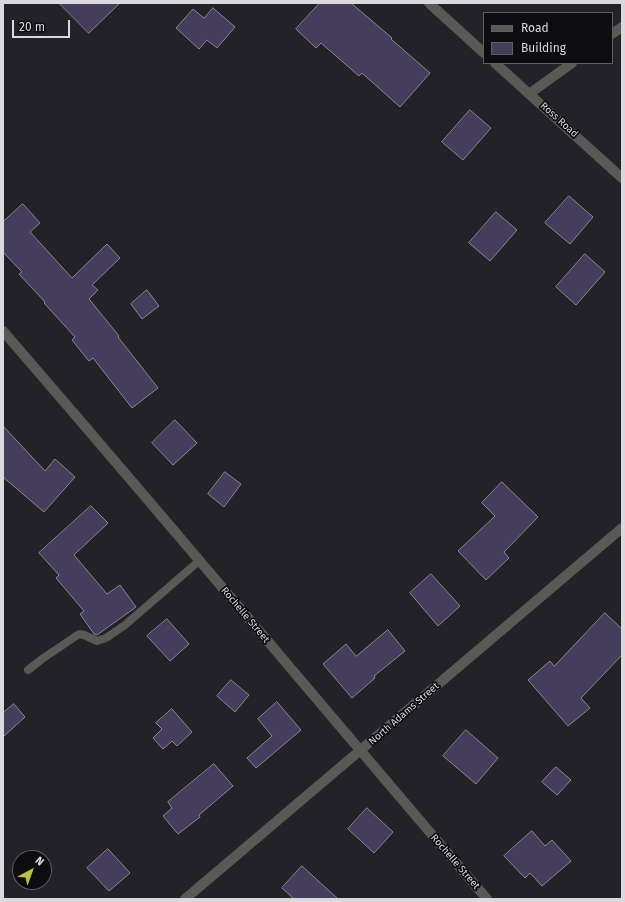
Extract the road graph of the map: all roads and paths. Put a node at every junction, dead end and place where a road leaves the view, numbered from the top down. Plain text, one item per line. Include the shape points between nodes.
1 (429, 3) edge
2 (622, 27) edge
3 (613, 33) edge
4 (483, 52) edge
5 (496, 64) edge
6 (571, 64) edge
7 (529, 94) junction
8 (622, 178) edge
9 (3, 331) edge
10 (622, 528) edge
11 (199, 560) junction
12 (28, 670) dead end
13 (360, 751) junction
14 (185, 899) edge
15 (487, 899) edge

1 - 4 street
2 - 3 street
5 - 7 street, Ross Road
6 - 7 street
7 - 8 street, Ross Road
9 - 11 street, Rochelle Street
10 - 13 street, North Adams Street
11 - 12 lane via 126,625 106,638 97,641 79,634
11 - 13 street, Rochelle Street
13 - 14 street, North Adams Street
13 - 15 street, Rochelle Street

